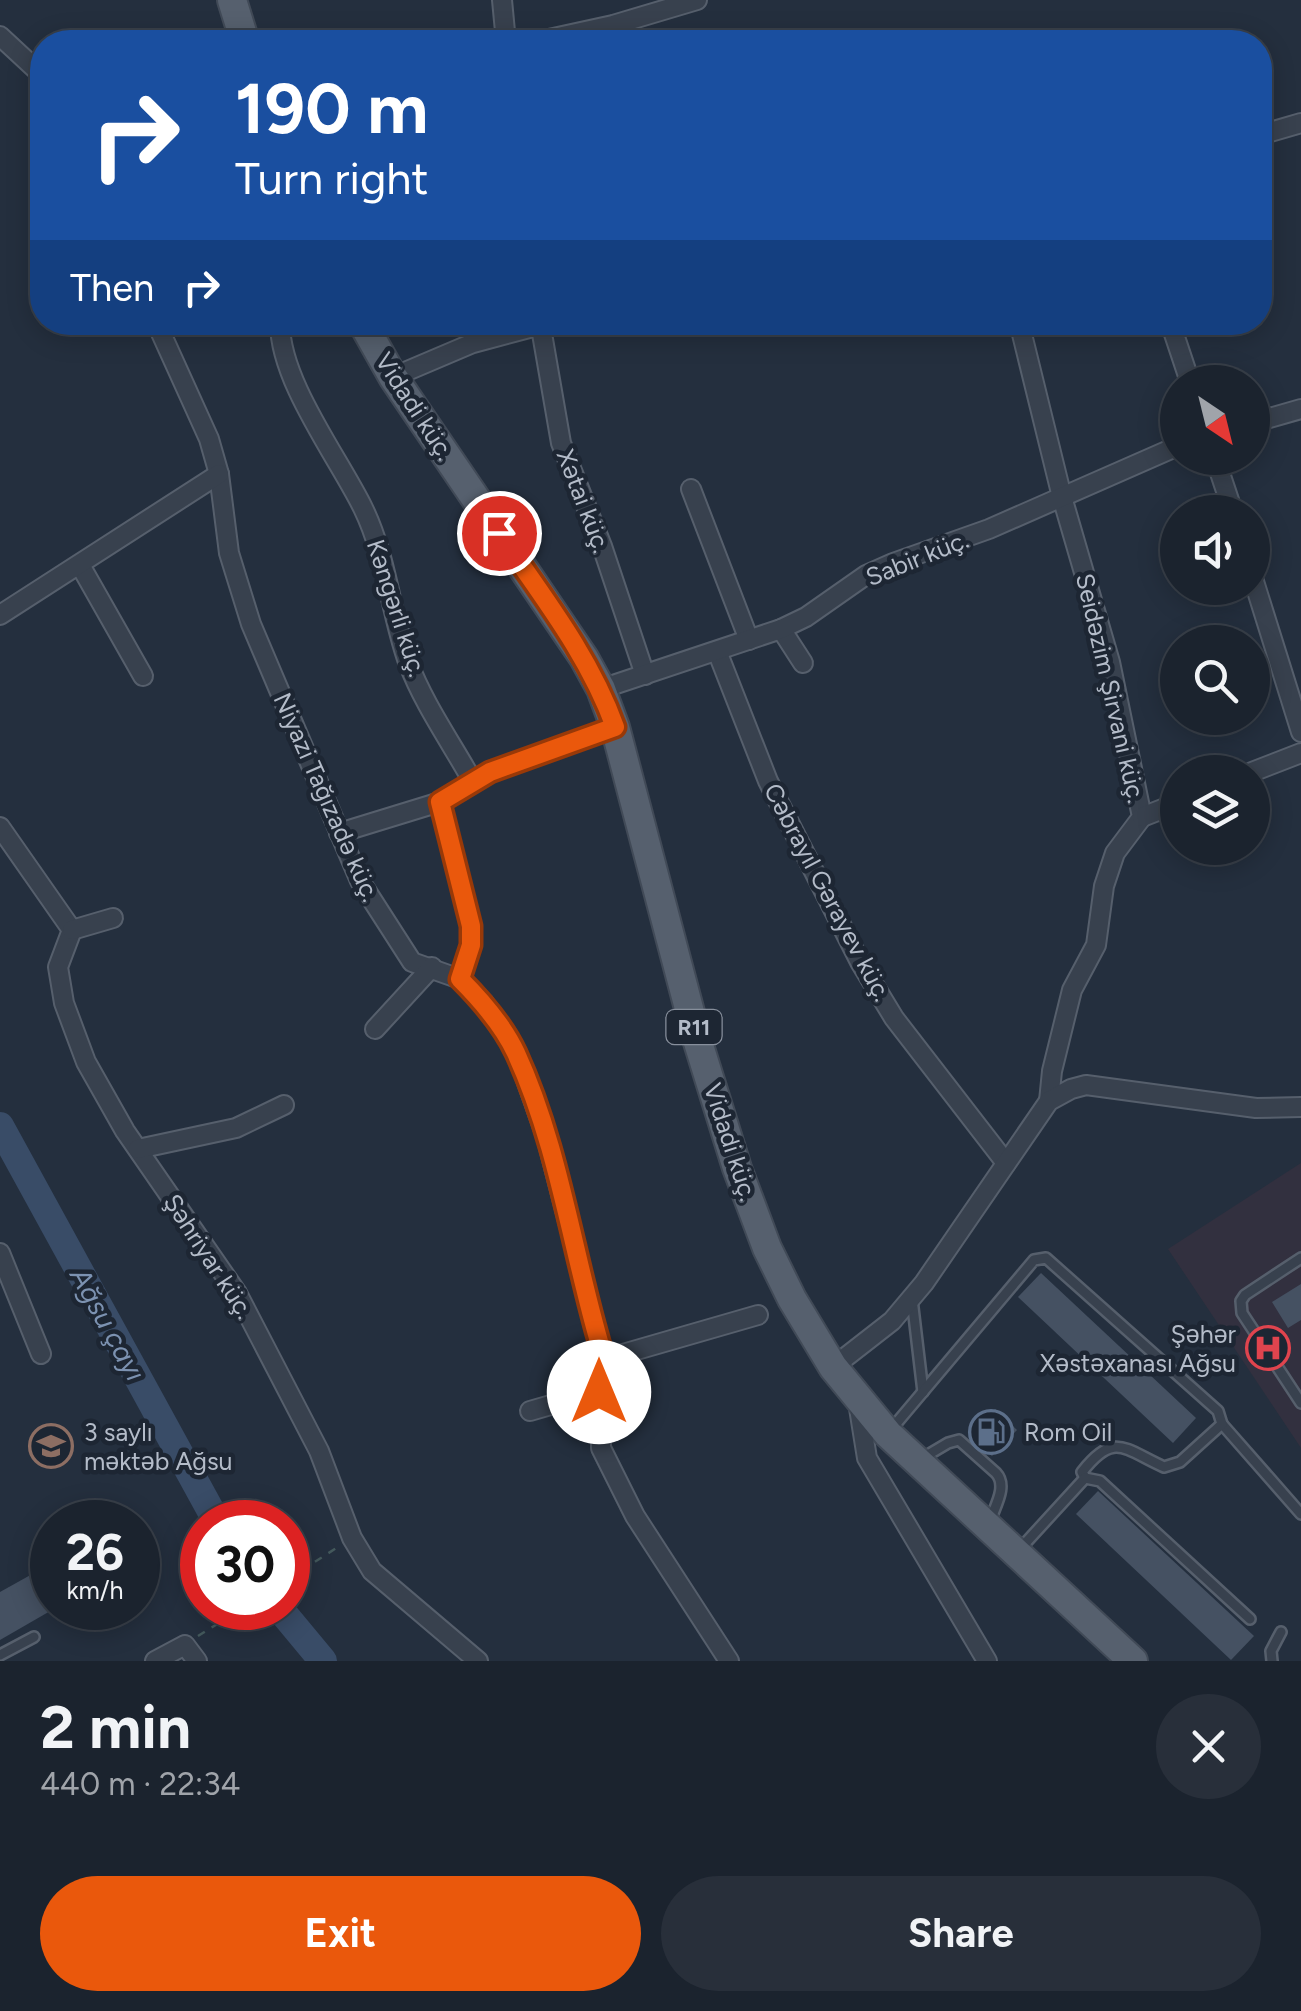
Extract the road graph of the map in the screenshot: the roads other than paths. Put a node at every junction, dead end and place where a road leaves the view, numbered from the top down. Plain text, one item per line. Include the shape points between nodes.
1 (232, 0) edge
2 (502, 0) edge
3 (697, 0) edge
4 (241, 30) edge
5 (505, 30) edge
6 (590, 30) edge
7 (0, 36) edge
8 (30, 64) edge
9 (1301, 123) edge
10 (1272, 131) edge
11 (162, 335) edge
12 (280, 335) edge
13 (370, 335) edge
14 (500, 335) edge
15 (542, 335) edge
16 (1021, 335) edge
17 (1174, 335) edge
18 (1184, 365) edge
19 (394, 377) junction
20 (1301, 409) edge
21 (1270, 418) edge
22 (1160, 454) edge
23 (219, 474) junction
24 (691, 489) dead end
25 (1062, 497) junction
26 (80, 565) junction
27 (1261, 605) edge
28 (0, 615) edge
29 (780, 629) junction
30 (749, 640) junction
31 (718, 651) junction
32 (802, 663) dead end
33 (645, 675) junction
34 (143, 676) dead end
35 (601, 689) junction
36 (615, 727) junction
37 (1301, 732) edge
38 (1301, 753) edge
39 (1270, 765) edge
40 (474, 782) junction
41 (440, 802) junction
42 (1160, 810) edge
43 (1142, 818) junction
44 (0, 827) edge
45 (340, 833) junction
46 (113, 918) dead end
47 (72, 930) junction
48 (432, 967) junction
49 (460, 979) junction
50 (376, 1028) dead end
51 (1049, 1101) junction
52 (284, 1105) dead end
53 (1301, 1108) edge
54 (138, 1149) junction
55 (1006, 1163) junction
56 (0, 1253) edge
57 (1301, 1258) edge
58 (912, 1296) junction
59 (758, 1315) dead end
60 (41, 1354) dead end
61 (602, 1360) junction
62 (833, 1367) junction
63 (599, 1392) junction
64 (923, 1392) junction
65 (858, 1402) junction
66 (1301, 1403) edge
67 (530, 1411) dead end
68 (1222, 1424) junction
69 (888, 1434) junction
70 (917, 1462) junction
71 (1084, 1478) junction
72 (1301, 1514) edge
73 (987, 1528) junction
74 (1015, 1555) junction
75 (1250, 1619) dead end
76 (1282, 1632) dead end
77 (34, 1637) dead end
78 (0, 1655) edge
79 (155, 1661) edge
80 (198, 1661) edge
81 (478, 1661) edge
82 (729, 1661) edge
83 (987, 1661) edge
84 (1133, 1661) edge
85 (1272, 1661) edge

1 - 4 main road
2 - 5 street
3 - 6 street
7 - 8 street
9 - 10 street
11 - 23 street, Niyazi Tağızadə küç.
12 - 40 street, Kəngərli küç. via 382,554 408,663
13 - 19 main road, Vidadi küç. / R11
14 - 19 street
15 - 33 street, Xətai küç. via 561,443
16 - 25 street, Seidəzim Şirvani küç.
17 - 18 street
19 - 35 main road, Vidadi küç. / R11
20 - 21 street
22 - 25 street, Sabir küç.
23 - 26 street
23 - 45 street, Niyazi Tağızadə küç. via 229,554 251,624
24 - 30 street
25 - 29 street, Sabir küç. via 893,562
25 - 43 street, Seidəzim Şirvani küç. via 1110,662
26 - 28 street
26 - 34 street
27 - 37 street
29 - 30 street, Sabir küç.
29 - 32 street
30 - 31 street, Sabir küç.
31 - 33 street, Sabir küç.
31 - 55 street, Cəbrayıl Gərayev küç. via 768,781 860,962 894,1018
33 - 35 street, Sabir küç.
35 - 36 main road, Vidadi küç. / R11
36 - 40 street
36 - 62 main road, Vidadi küç. / R11 via 737,1168 792,1299
38 - 39 street
40 - 41 street
41 - 45 street
41 - 49 street via 471,926
42 - 43 street
43 - 51 street, Seidəzim Şirvani küç. via 1115,853 1104,886 1096,946 1072,990
44 - 47 street
45 - 48 street, Niyazi Tağızadə küç. via 395,940 412,962
46 - 47 street
47 - 54 street, Şəhriyar küç. via 58,967 64,1003 86,1062
48 - 49 street, Niyazi Tağızadə küç.
48 - 50 street
49 - 61 street, Niyazi Tağızadə küç. via 516,1052 546,1136
51 - 53 street via 1086,1085
51 - 55 street
52 - 54 street via 236,1128
54 - 81 street, Şəhriyar küç. via 237,1293 372,1571
55 - 58 street
56 - 60 street
57 - 66 lane via 1241,1301 1242,1313
58 - 62 street via 892,1321
58 - 64 lane
59 - 61 street
61 - 63 street, Niyazi Tağızadə küç.
62 - 65 main road, Vidadi küç. / R11
63 - 67 street
63 - 82 street, Niyazi Tağızadə küç. via 601,1448 635,1516
64 - 68 lane via 1034,1260 1046,1258 1218,1410
64 - 69 lane
65 - 69 main road, Vidadi küç. / R11
65 - 83 street via 867,1458
68 - 71 lane via 1180,1462 1164,1467 1120,1446 1098,1451
68 - 72 lane
69 - 70 main road, Vidadi küç. / R11
70 - 73 main road, Vidadi küç. / R11
70 - 73 lane via 959,1440 996,1473 1002,1488
71 - 74 lane
71 - 75 lane via 1100,1482
73 - 74 main road, Vidadi küç. / R11
74 - 84 main road, Vidadi küç. / R11
76 - 85 lane
77 - 78 lane
79 - 80 street via 184,1645

